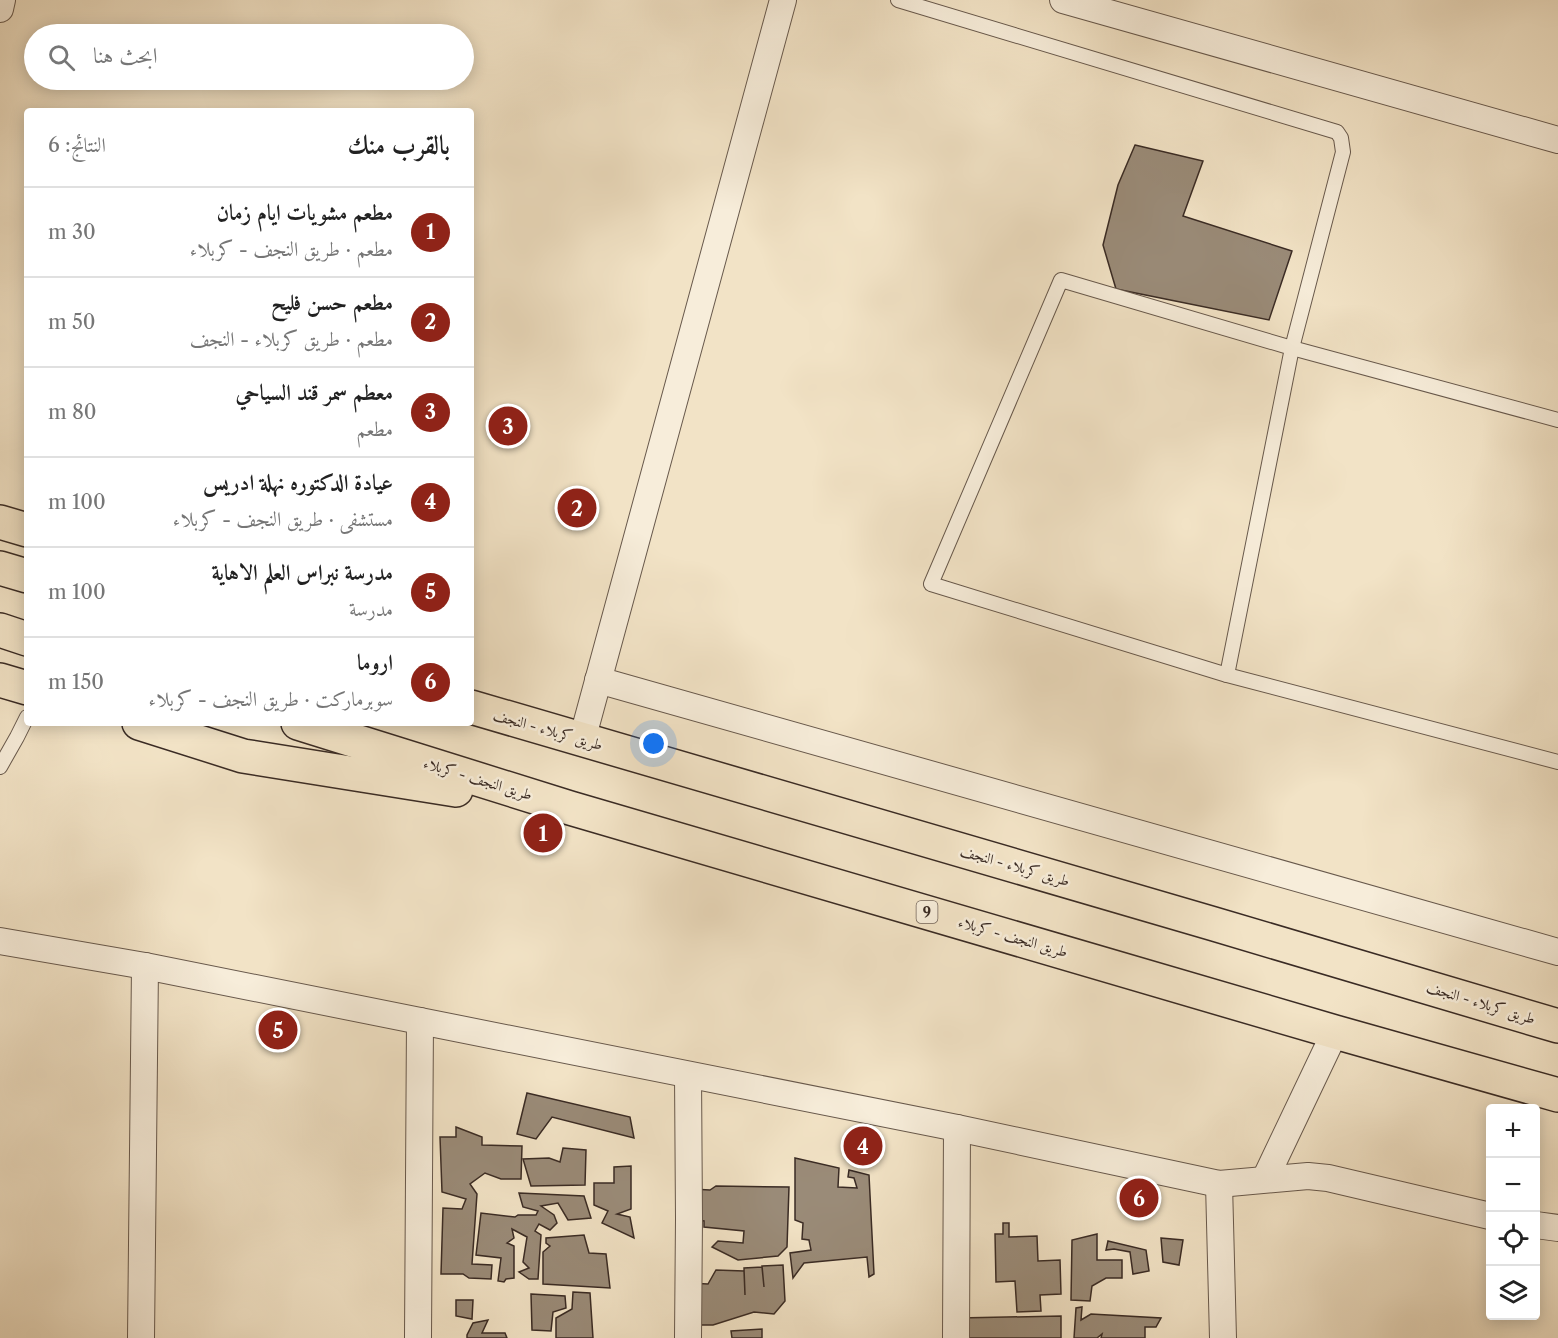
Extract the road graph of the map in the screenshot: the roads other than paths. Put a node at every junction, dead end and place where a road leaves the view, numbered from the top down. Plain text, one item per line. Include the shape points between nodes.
1 (2, 0) edge
2 (898, 0) edge
3 (1063, 0) edge
4 (779, 5) edge
5 (0, 9) edge
6 (1558, 140) edge
7 (1292, 348) junction
8 (1558, 420) edge
9 (0, 522) edge
10 (24, 529) edge
11 (0, 568) edge
12 (24, 575) edge
13 (0, 630) edge
14 (24, 638) edge
15 (1227, 675) junction
16 (0, 680) edge
17 (598, 680) junction
18 (24, 687) edge
19 (474, 692) edge
20 (474, 708) edge
21 (24, 723) edge
22 (148, 726) edge
23 (308, 726) edge
24 (582, 740) junction
25 (1558, 762) edge
26 (0, 767) edge
27 (570, 808) junction
28 (0, 941) edge
29 (1558, 952) edge
30 (145, 966) junction
31 (420, 1021) junction
32 (1558, 1026) edge
33 (1335, 1032) junction
34 (688, 1075) junction
35 (1558, 1095) edge
36 (957, 1128) junction
37 (1265, 1179) junction
38 (1219, 1184) junction
39 (1486, 1215) edge
40 (1540, 1226) edge
41 (1558, 1228) edge
42 (141, 1338) edge
43 (418, 1338) edge
44 (688, 1338) edge
45 (956, 1338) edge
46 (1222, 1338) edge

1 - 5 street
2 - 7 lane via 1337,132 1343,152
3 - 6 street
4 - 17 street
7 - 8 lane
7 - 15 lane
7 - 15 lane via 1061,280 931,584
9 - 10 highway
11 - 12 highway
13 - 14 highway
15 - 25 lane
16 - 18 highway
17 - 24 street
17 - 29 street
19 - 24 highway
20 - 24 highway, طريق کربلاء - النجف
21 - 26 lane
22 - 27 highway via 243,756
23 - 27 highway, طريق النجف - کربلاء / 9
24 - 32 highway, طريق کربلاء - النجف
27 - 33 highway, طريق النجف - کربلاء / 9
28 - 30 street
30 - 31 street
30 - 42 street
31 - 34 street
31 - 43 street
33 - 35 highway, طريق النجف - کربلاء / 9
33 - 37 street
34 - 36 street
34 - 44 street
36 - 38 street
36 - 45 street
37 - 38 street
37 - 39 street via 1328,1178
38 - 46 street
40 - 41 street

